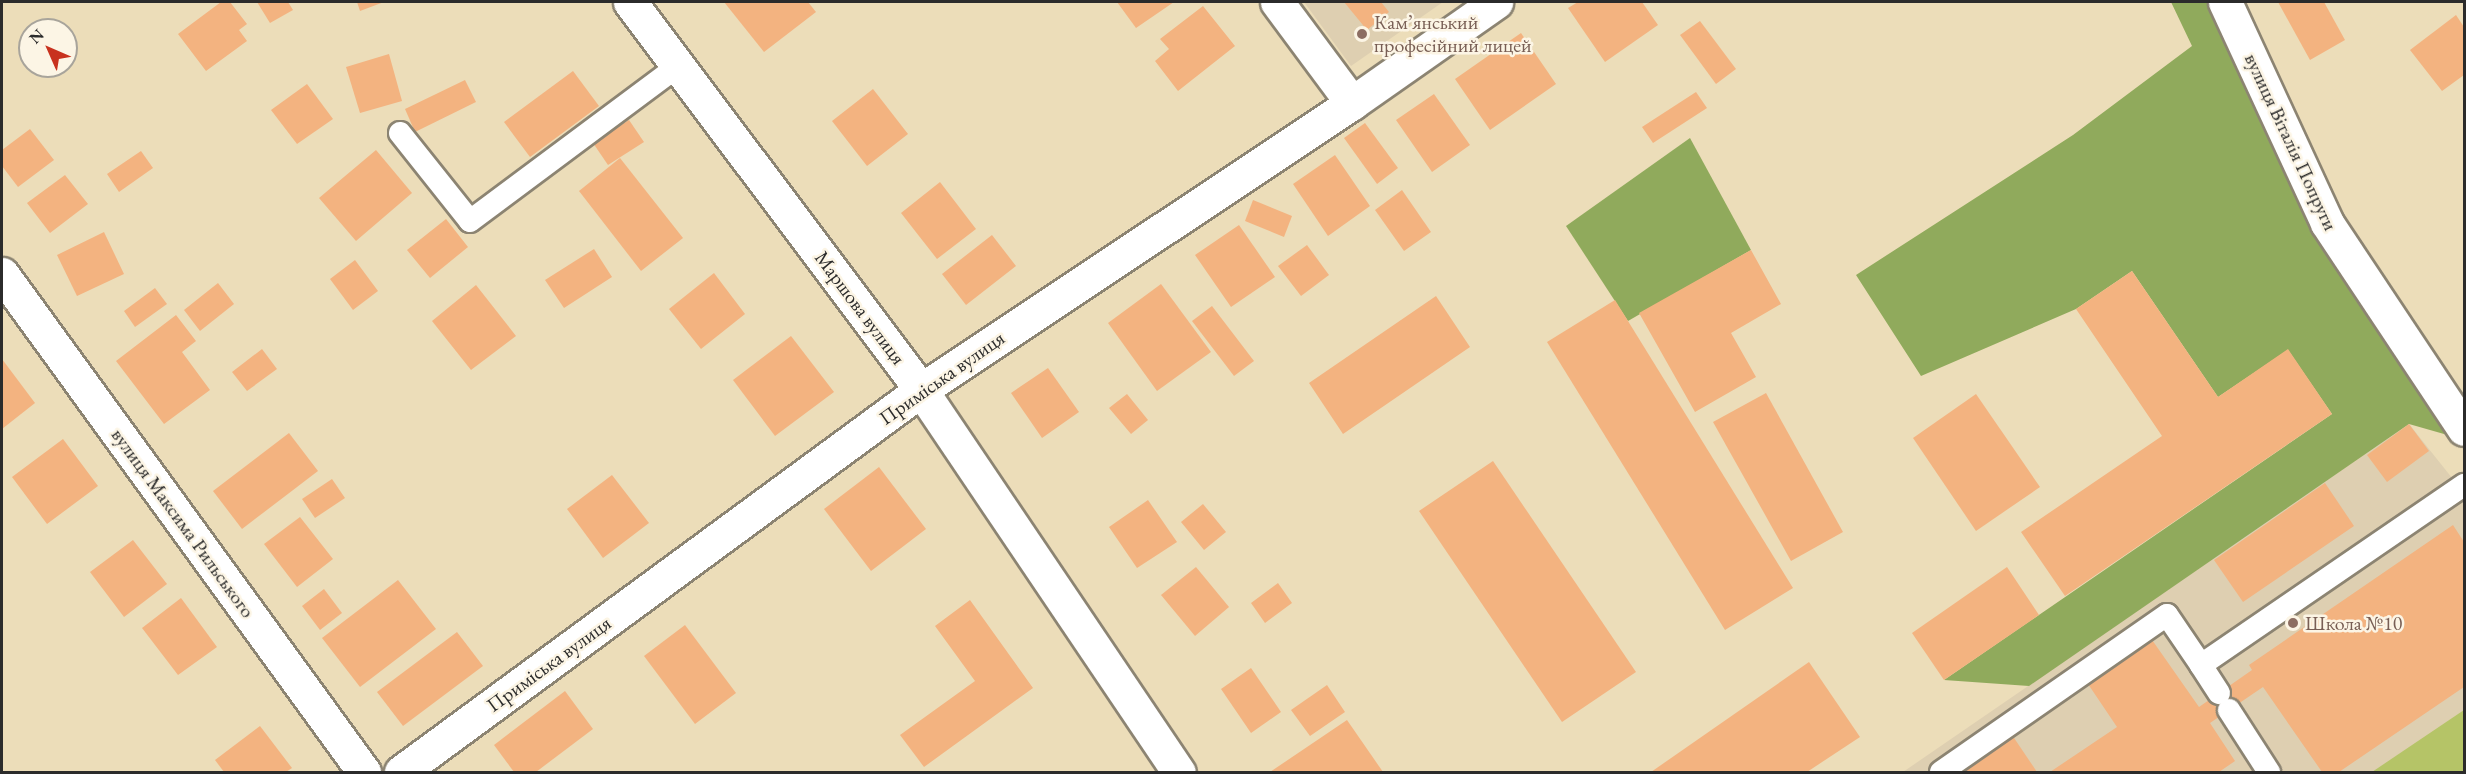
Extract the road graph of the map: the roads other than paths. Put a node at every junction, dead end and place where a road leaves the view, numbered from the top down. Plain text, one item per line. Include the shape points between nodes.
1 (630, 2) edge
2 (1277, 2) edge
3 (1496, 2) edge
4 (2225, 2) edge
5 (678, 66) junction
6 (1352, 103) junction
7 (400, 133) dead end
8 (2, 274) edge
9 (921, 390) junction
10 (2464, 429) edge
11 (2464, 485) edge
12 (2201, 665) junction
13 (364, 772) edge
14 (401, 772) edge
15 (1179, 772) edge
16 (1941, 772) edge
17 (2269, 772) edge

1 - 5 street, Маршова вулиця
2 - 6 street
3 - 6 street, Приміська вулиця
4 - 10 street, вулиця Віталія Попруги via 2327,223
5 - 7 lane via 470,220
5 - 9 street, Маршова вулиця
6 - 9 street, Приміська вулиця
8 - 13 street, вулиця Максима Рильського
9 - 14 street, Приміська вулиця
9 - 15 street, Маршова вулиця
11 - 12 lane
12 - 16 lane via 2167,615
12 - 17 lane

